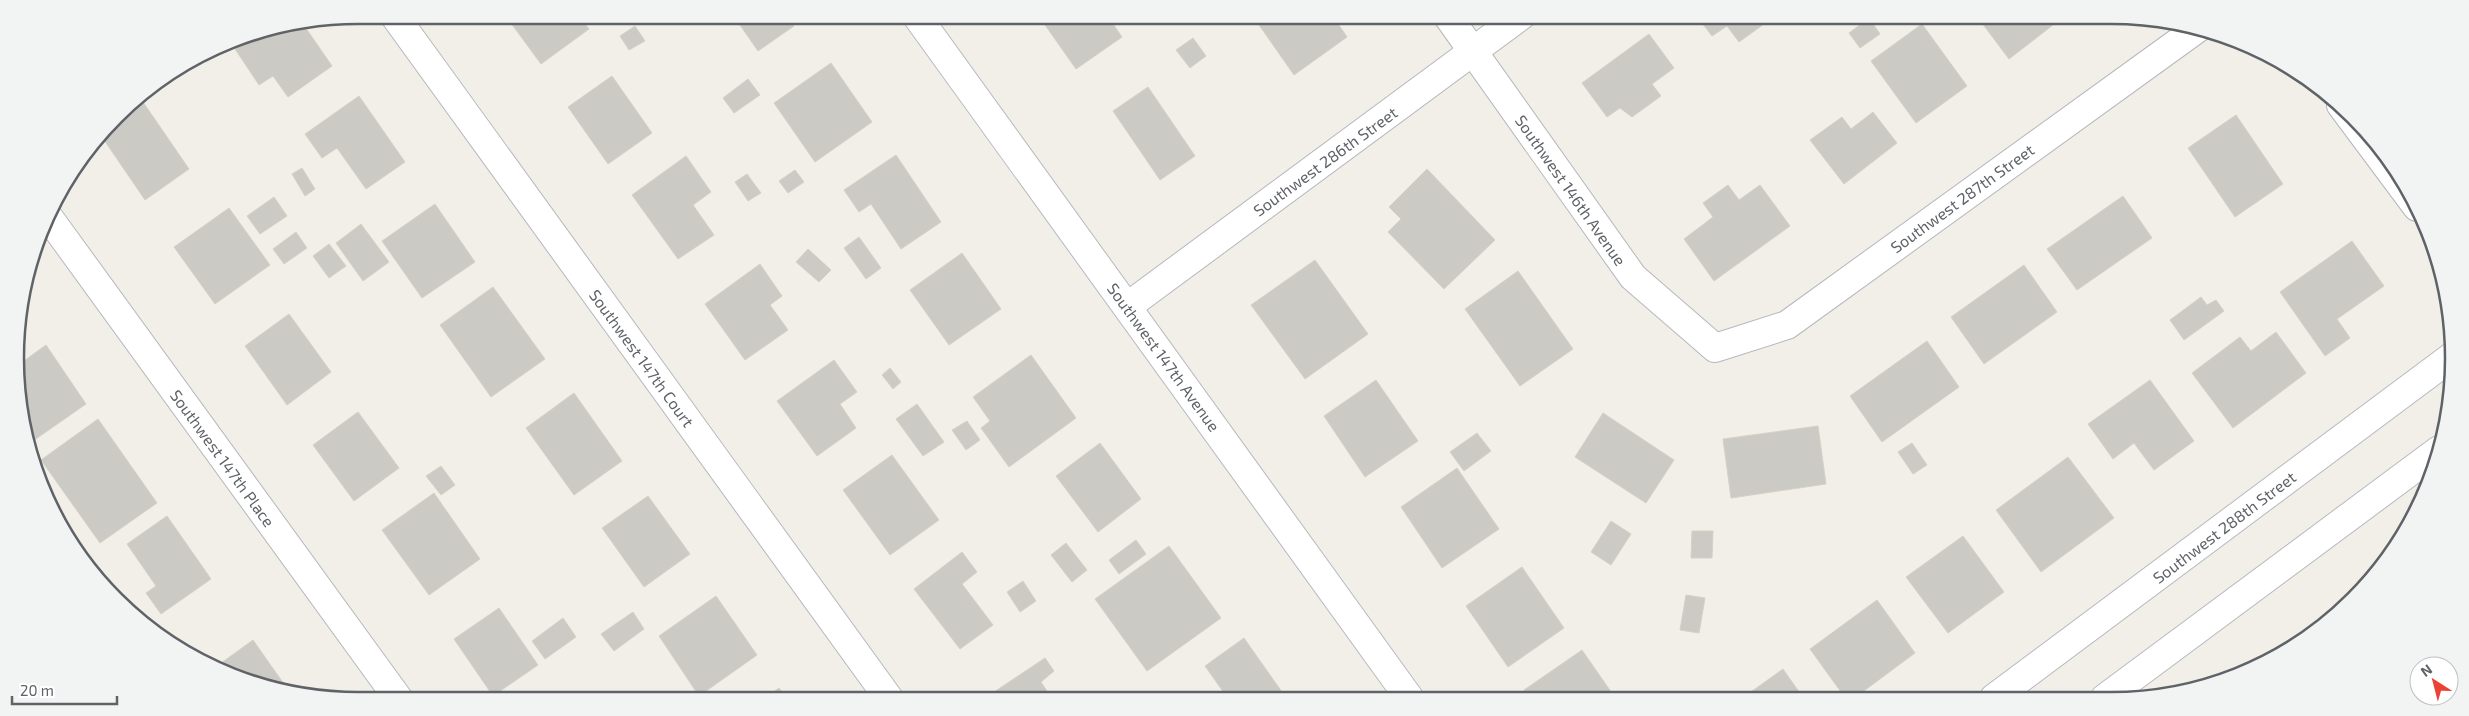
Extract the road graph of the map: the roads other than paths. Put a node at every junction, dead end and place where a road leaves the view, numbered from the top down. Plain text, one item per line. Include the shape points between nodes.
1 (401, 24) edge
2 (923, 24) edge
3 (1454, 24) edge
4 (1510, 24) edge
5 (2191, 33) edge
6 (1473, 51) junction
7 (52, 222) edge
8 (1128, 306) junction
9 (1715, 348) joint
10 (2445, 362) edge
11 (2431, 456) edge
12 (393, 692) edge
13 (884, 692) edge
14 (1405, 692) edge
15 (2002, 692) edge
16 (2113, 692) edge

1 - 13 street, Southwest 147th Court
2 - 8 street, Southwest 147th Avenue
3 - 6 street, Southwest 146th Avenue
4 - 6 street, Southwest 286th Street
5 - 9 street, Southwest 287th Street via 1787,325
6 - 8 street, Southwest 286th Street
6 - 9 street, Southwest 146th Avenue via 1633,277
7 - 12 street, Southwest 147th Place
8 - 14 street, Southwest 147th Avenue
10 - 15 street, Southwest 288th Street
11 - 16 street

